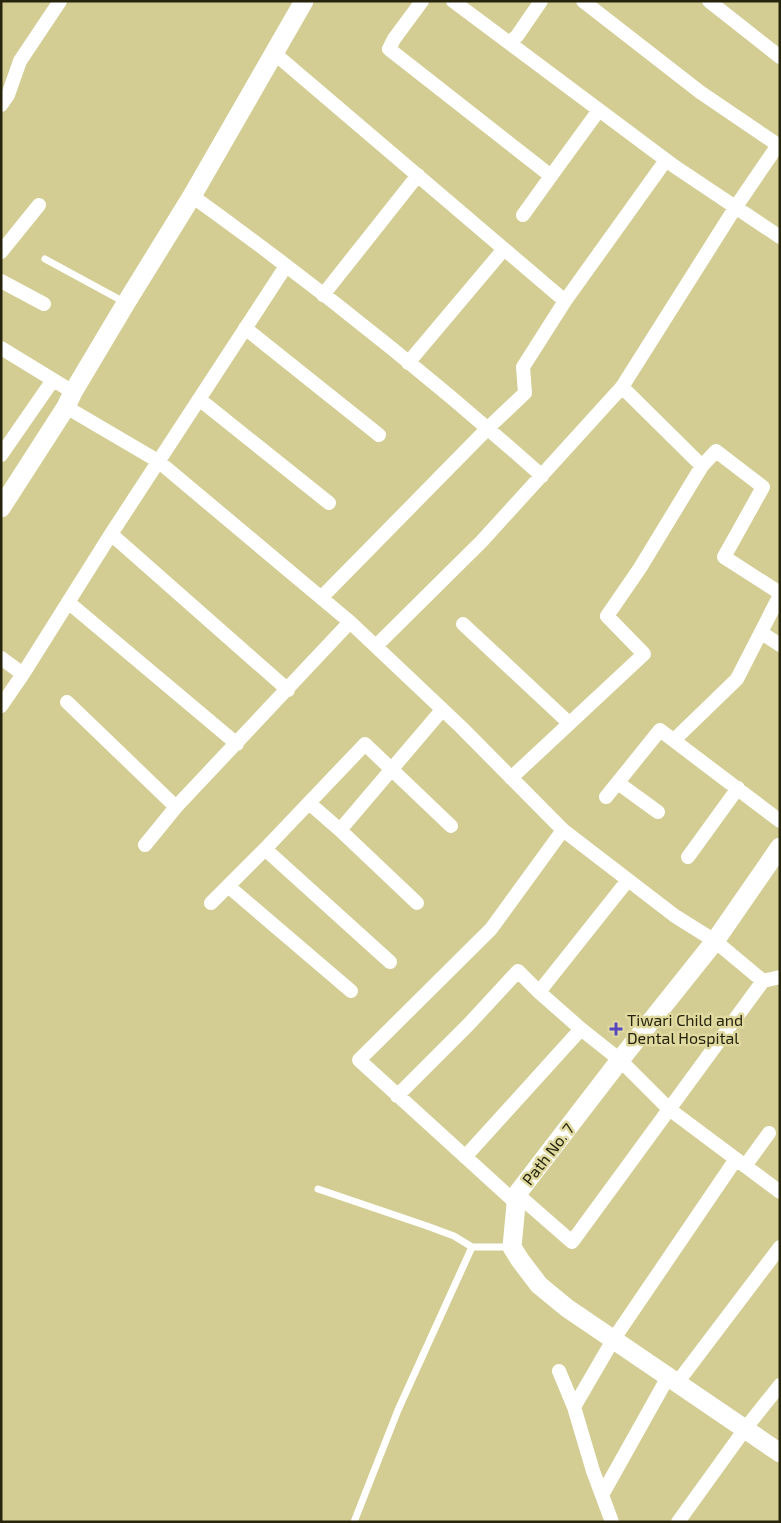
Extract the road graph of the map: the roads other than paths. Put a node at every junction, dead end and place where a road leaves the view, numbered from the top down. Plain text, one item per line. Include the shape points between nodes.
1 (60, 1) edge
2 (304, 1) edge
3 (422, 1) edge
4 (453, 1) edge
5 (541, 1) edge
6 (583, 1) edge
7 (709, 1) edge
8 (509, 44) junction
9 (274, 53) junction
10 (780, 57) edge
11 (1, 105) edge
12 (599, 110) junction
13 (666, 160) junction
14 (418, 175) junction
15 (551, 176) junction
16 (192, 196) junction
17 (39, 205) dead end
18 (735, 208) junction
19 (523, 215) dead end
20 (780, 237) edge
21 (504, 249) junction
22 (1, 252) edge
23 (45, 260) dead end
24 (286, 266) junction
25 (1, 280) edge
26 (323, 295) junction
27 (565, 301) junction
28 (126, 302) junction
29 (44, 304) dead end
30 (245, 328) junction
31 (1, 348) edge
32 (408, 363) junction
33 (53, 380) junction
34 (622, 387) junction
35 (69, 399) junction
36 (199, 399) junction
37 (488, 428) junction
38 (379, 435) dead end
39 (1, 455) edge
40 (158, 461) junction
41 (702, 466) junction
42 (542, 476) junction
43 (329, 503) dead end
44 (1, 508) edge
45 (111, 534) junction
46 (780, 594) edge
47 (321, 598) junction
48 (68, 602) junction
49 (350, 622) junction
50 (463, 624) dead end
51 (762, 632) junction
52 (780, 644) edge
53 (376, 646) junction
54 (1, 658) edge
55 (23, 674) junction
56 (288, 690) junction
57 (67, 702) dead end
58 (1, 706) edge
59 (442, 710) junction
60 (569, 723) junction
61 (674, 740) junction
62 (237, 744) junction
63 (392, 770) junction
64 (512, 778) junction
65 (618, 783) junction
66 (738, 788) junction
67 (606, 797) dead end
68 (309, 803) junction
69 (176, 807) junction
70 (658, 812) dead end
71 (780, 821) edge
72 (450, 826) dead end
73 (340, 830) junction
74 (563, 830) junction
75 (145, 845) dead end
76 (780, 847) edge
77 (265, 849) junction
78 (688, 857) dead end
79 (628, 880) junction
80 (228, 886) junction
81 (211, 903) dead end
82 (417, 903) dead end
83 (715, 941) junction
84 (390, 962) dead end
85 (780, 977) edge
86 (763, 981) junction
87 (351, 991) dead end
88 (539, 992) junction
89 (581, 1030) junction
90 (620, 1060) junction
91 (397, 1096) junction
92 (669, 1109) junction
93 (769, 1133) dead end
94 (465, 1157) junction
95 (740, 1162) junction
96 (318, 1189) dead end
97 (780, 1192) edge
98 (517, 1198) junction
99 (472, 1247) junction
100 (512, 1247) junction
101 (780, 1247) edge
102 (613, 1340) junction
103 (558, 1371) dead end
104 (673, 1380) junction
105 (780, 1385) edge
106 (574, 1407) junction
107 (745, 1429) junction
108 (780, 1453) edge
109 (602, 1495) junction
110 (354, 1522) edge
111 (612, 1522) edge
112 (678, 1522) edge

1 - 11 street via 20,61
2 - 9 street
3 - 15 street via 389,49
4 - 8 street
5 - 8 street
6 - 18 street via 700,92 778,145
7 - 10 street
8 - 12 street
9 - 14 street
9 - 16 street
12 - 13 street
12 - 15 street
13 - 18 street
13 - 27 street
14 - 21 street
14 - 26 street
15 - 19 street
16 - 24 street
16 - 28 street
17 - 22 street
18 - 20 street
18 - 34 street
21 - 27 street
21 - 32 street
23 - 28 lane
24 - 26 street
24 - 30 street
25 - 29 street
26 - 32 street
27 - 37 street via 523,367 525,393
28 - 35 street
30 - 36 street
30 - 38 street
31 - 33 street
32 - 37 street
33 - 35 street
33 - 39 street
34 - 41 street
34 - 42 street
35 - 40 street
35 - 44 street
36 - 40 street
36 - 43 street
37 - 42 street
37 - 47 street
40 - 45 street
40 - 47 street
41 - 46 street via 716,451 762,487 724,557
41 - 60 street via 640,568 606,616 644,654
42 - 53 street
45 - 48 street
45 - 56 street
46 - 51 street
47 - 49 street
48 - 55 street
48 - 62 street
49 - 53 street
49 - 56 street
50 - 60 street
51 - 52 street
51 - 61 street via 737,679
53 - 59 street
54 - 55 street
55 - 58 street
56 - 62 street
57 - 69 street
59 - 63 street
59 - 64 street
60 - 64 street
61 - 65 street via 660,730
61 - 66 street
62 - 69 street
63 - 68 street via 365,744
63 - 72 street
63 - 73 street
64 - 74 street
65 - 67 street
65 - 70 street
66 - 71 street
66 - 78 street
68 - 73 street
68 - 77 street
69 - 75 street
73 - 82 street
74 - 79 street
74 - 91 street via 490,929 359,1060
76 - 83 street, Path No. 7
77 - 80 street
77 - 84 street
79 - 83 street
79 - 88 street
80 - 81 street
80 - 87 street
83 - 86 street
83 - 90 street, Path No. 7
85 - 86 street
86 - 92 street
88 - 89 street
88 - 91 street via 518,971
89 - 90 street
89 - 94 street
90 - 92 street
90 - 98 street, Path No. 7
91 - 94 street
92 - 95 street
92 - 98 street via 572,1242
93 - 95 street
94 - 98 street
95 - 97 street
95 - 102 street
96 - 99 lane via 454,1236
98 - 100 street, Path No. 7
99 - 100 lane
99 - 110 lane via 398,1410
100 - 102 street via 539,1285
101 - 104 street
102 - 104 street
102 - 106 street
103 - 106 street
104 - 107 street
104 - 109 street
105 - 107 street
106 - 109 street
107 - 108 street
107 - 112 street
109 - 111 street

